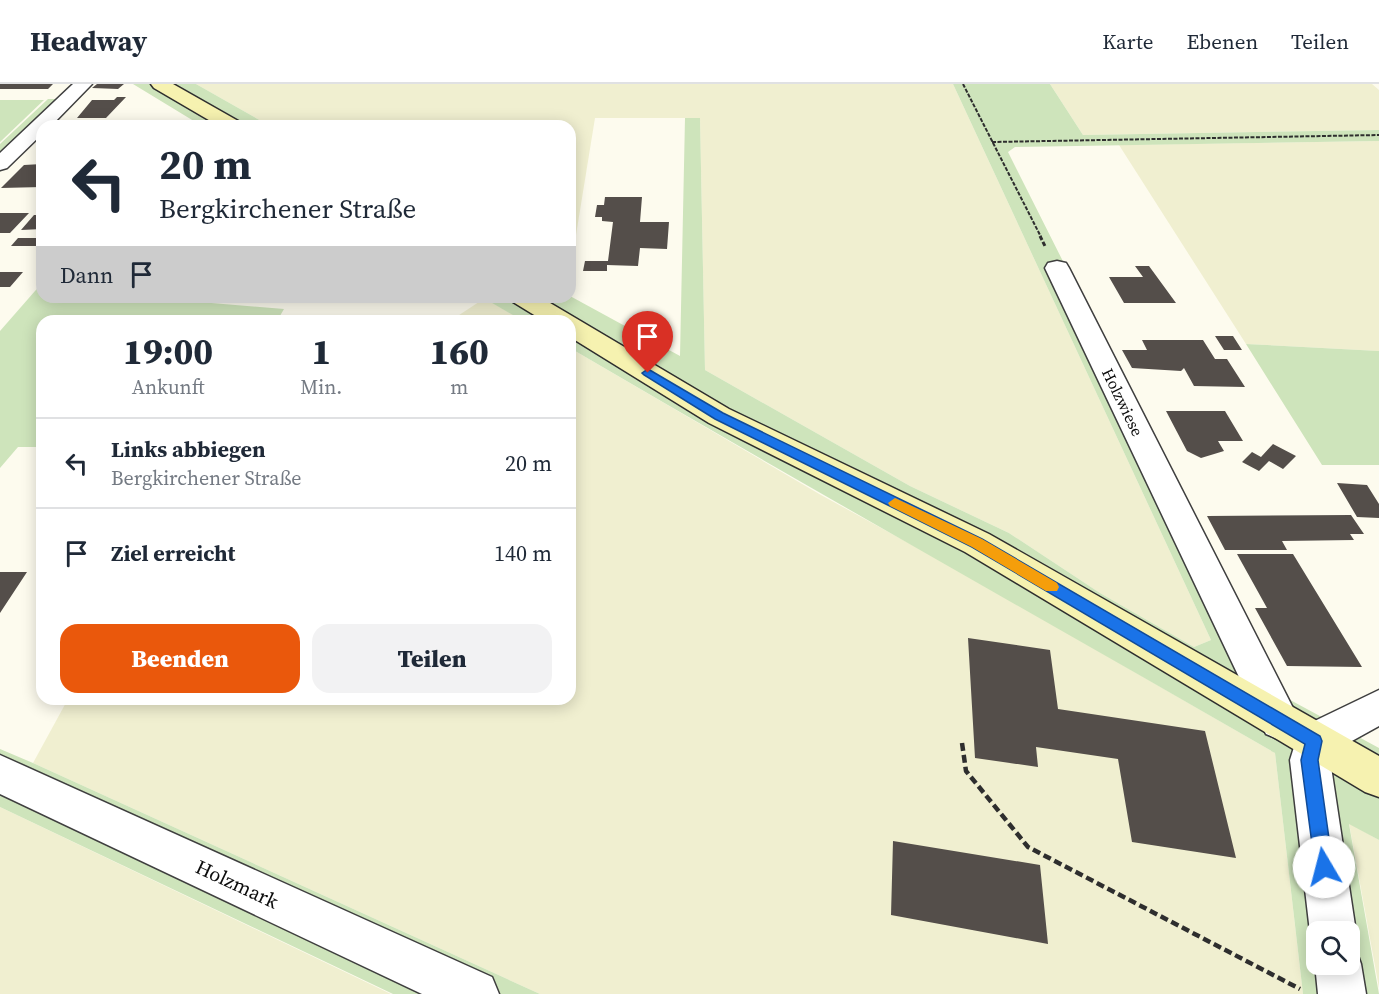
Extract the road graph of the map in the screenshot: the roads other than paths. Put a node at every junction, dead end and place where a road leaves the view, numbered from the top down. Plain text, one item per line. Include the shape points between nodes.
1 (83, 84) edge
2 (160, 84) edge
3 (46, 120) edge
4 (223, 120) edge
5 (36, 129) edge
6 (0, 164) edge
7 (1057, 268) road end
8 (532, 303) edge
9 (552, 315) edge
10 (576, 330) edge
11 (1379, 707) edge
12 (1297, 731) junction
13 (0, 774) edge
14 (1379, 778) edge
15 (1332, 921) edge
16 (1339, 975) edge
17 (475, 994) edge
18 (1342, 994) edge

1 - 3 street
2 - 4 street
5 - 6 street
7 - 12 street, Holzwiese
8 - 9 street
10 - 12 street via 719,416 977,543
11 - 12 street
12 - 14 street
12 - 15 street via 1310,760
13 - 17 street, Holzmark
16 - 18 street

